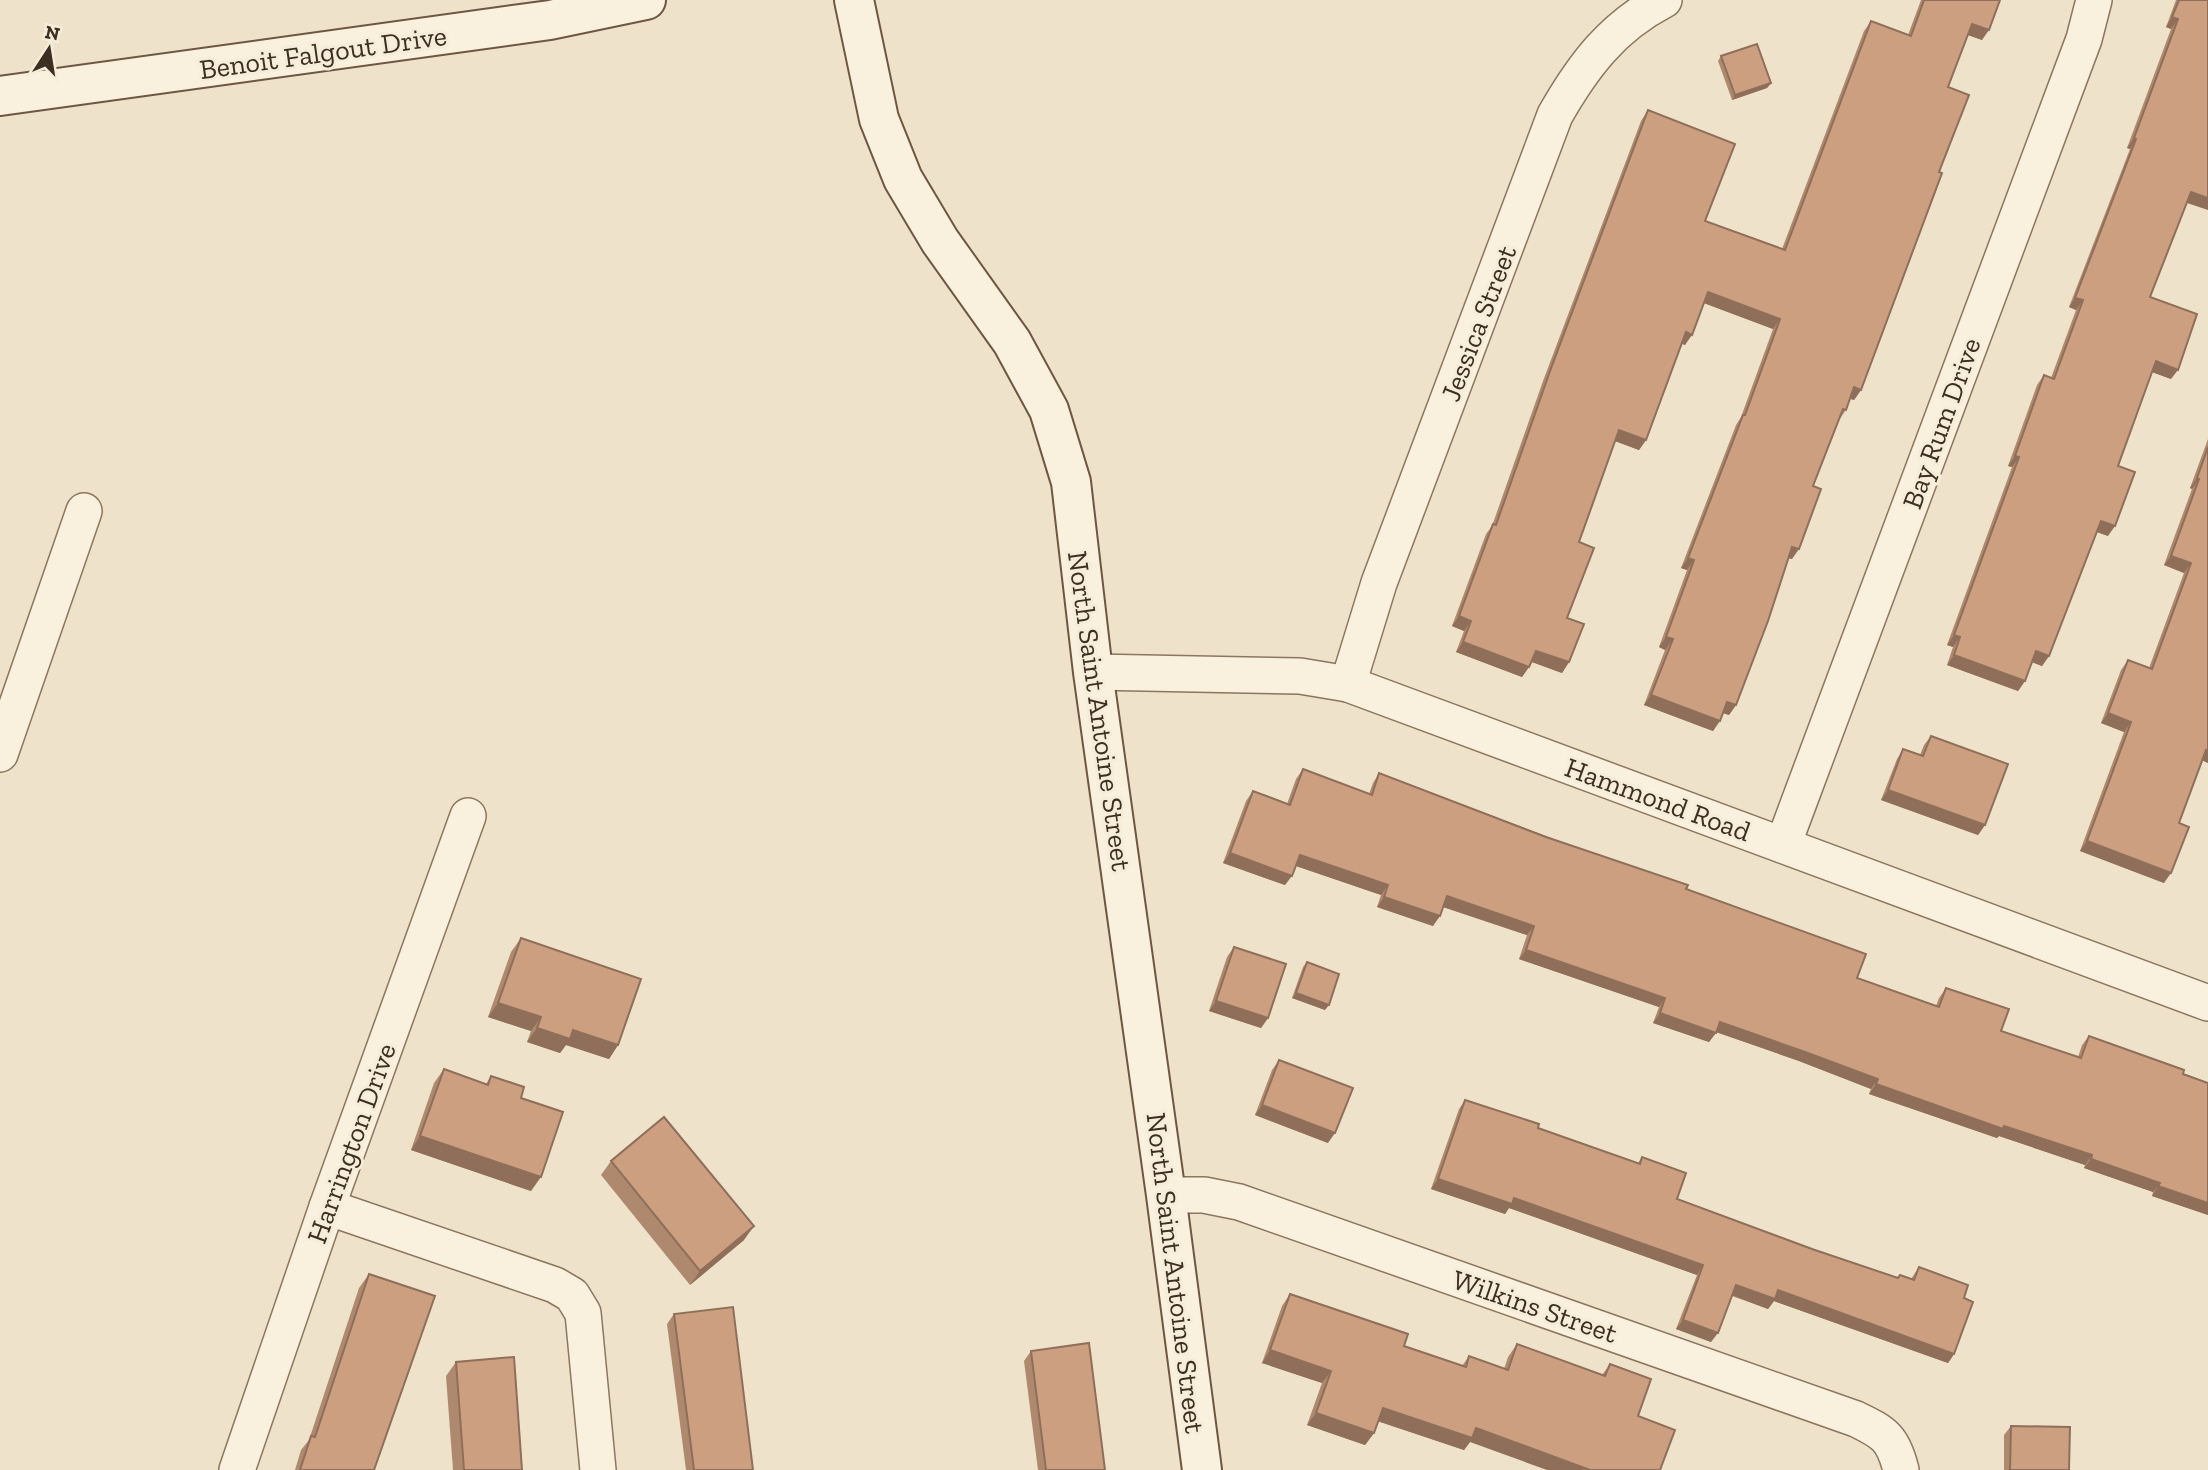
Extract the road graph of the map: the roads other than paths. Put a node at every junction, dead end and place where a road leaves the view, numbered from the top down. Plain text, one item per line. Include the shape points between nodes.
1 (646, 0) edge
2 (854, 0) edge
3 (1664, 0) edge
4 (2094, 0) edge
5 (0, 96) edge
6 (84, 511) dead end
7 (1093, 672) junction
8 (1348, 684) junction
9 (0, 754) edge
10 (468, 816) dead end
11 (1783, 845) junction
12 (2208, 1003) edge
13 (1166, 1195) junction
14 (327, 1208) junction
15 (1897, 1458) edge
16 (237, 1470) edge
17 (598, 1470) edge
18 (1202, 1470) edge

1 - 5 street, Benoit Falgout Drive via 550,20
2 - 7 street, North Saint Antoine Street via 879,119 903,179 940,241 1012,342 1049,410 1071,482
3 - 8 street, Jessica Street via 1612,35 1578,75 1555,115 1379,583
4 - 11 street, Bay Rum Drive via 2084,39
6 - 9 street
7 - 8 street, Hammond Road via 1300,676
7 - 13 street, North Saint Antoine Street
8 - 11 street, Hammond Road
10 - 14 street, Harrington Drive
11 - 12 street, Hammond Road
13 - 15 street, Wilkins Street via 1204,1195 1239,1202 1856,1419 1879,1430
13 - 18 street, North Saint Antoine Street
14 - 16 street, Harrington Drive
14 - 17 street via 555,1285 572,1295 583,1313

